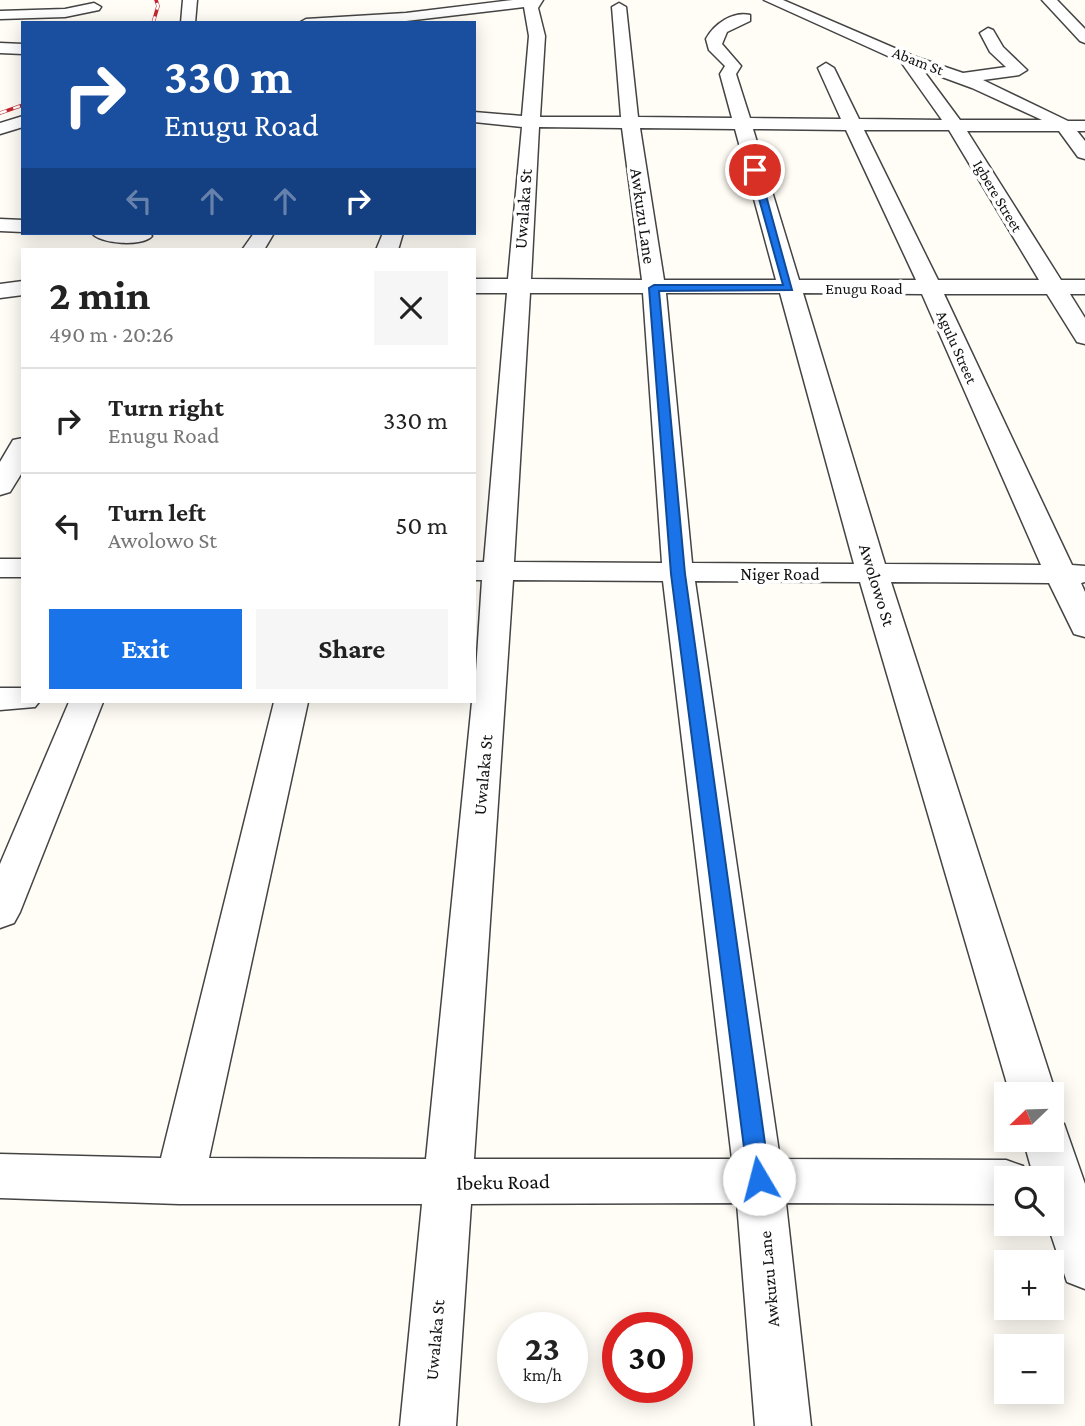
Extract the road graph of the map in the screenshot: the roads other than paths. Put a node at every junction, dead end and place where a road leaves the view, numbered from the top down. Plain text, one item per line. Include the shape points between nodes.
1 (190, 0) edge
2 (771, 0) edge
3 (1049, 0) edge
4 (518, 2) edge
5 (94, 7) dead end
6 (619, 7) dead end
7 (0, 15) edge
8 (456, 17) edge
9 (744, 18) dead end
10 (405, 20) edge
11 (188, 21) edge
12 (372, 21) edge
13 (989, 33) dead end
14 (1085, 38) edge
15 (0, 48) edge
16 (21, 49) edge
17 (907, 59) junction
18 (826, 68) dead end
19 (964, 78) junction
20 (476, 117) edge
21 (21, 122) edge
22 (530, 122) junction
23 (630, 122) junction
24 (742, 123) junction
25 (850, 123) junction
26 (954, 124) junction
27 (1063, 125) junction
28 (1085, 125) edge
29 (0, 129) edge
30 (1085, 153) edge
31 (0, 225) edge
32 (21, 226) edge
33 (113, 235) edge
34 (139, 240) edge
35 (517, 285) junction
36 (476, 286) edge
37 (1053, 287) junction
38 (1085, 287) edge
39 (21, 288) edge
40 (654, 288) junction
41 (789, 288) junction
42 (931, 289) junction
43 (0, 291) edge
44 (1085, 337) edge
45 (0, 568) edge
46 (21, 568) edge
47 (485, 571) edge
48 (678, 574) junction
49 (1072, 574) edge
50 (873, 575) junction
51 (1085, 627) edge
52 (0, 699) edge
53 (21, 699) edge
54 (482, 701) edge
55 (86, 703) edge
56 (291, 703) edge
57 (0, 912) edge
58 (1029, 1082) edge
59 (0, 1176) edge
60 (759, 1179) junction
61 (179, 1182) junction
62 (448, 1182) junction
63 (994, 1182) edge
64 (1064, 1184) edge
65 (1085, 1265) edge
66 (428, 1426) edge
67 (783, 1426) edge

1 - 11 street
2 - 17 street, Abam St
3 - 14 street
4 - 8 street
4 - 22 street, Uwalaka St via 537,36
5 - 7 street via 51,15
6 - 23 street, Awkuzu Lane
8 - 10 street
9 - 24 street, Awolowo St via 715,35 716,49 733,66 728,74
10 - 12 street
13 - 19 street via 996,49 1019,70
15 - 16 street
17 - 19 street, Abam St
17 - 26 street, Igbere Street
18 - 25 street, Agulu Street
19 - 27 street, Abam St
20 - 22 street
21 - 29 street
22 - 23 street
22 - 35 street, Uwalaka St
23 - 24 street
23 - 40 street, Awkuzu Lane
24 - 25 street
24 - 41 street, Awolowo St
25 - 26 street
25 - 42 street, Agulu Street
26 - 27 street
26 - 37 street, Igbere Street
27 - 28 street
27 - 30 street
31 - 32 street
33 - 34 street
35 - 36 street, Enugu Road
35 - 40 street, Enugu Road
35 - 47 street, Uwalaka St
37 - 38 street, Enugu Road
37 - 42 street, Enugu Road
37 - 44 street, Igbere Street
39 - 43 street
40 - 41 street, Enugu Road
40 - 48 street, Awkuzu Lane
41 - 42 street, Enugu Road
41 - 50 street, Awolowo St
42 - 49 street, Agulu Street
45 - 46 street
47 - 48 street, Niger Road
47 - 54 street, Uwalaka St
48 - 50 street, Niger Road
48 - 60 street, Awkuzu Lane
49 - 50 street, Niger Road
49 - 51 street, Agulu Street
50 - 58 street, Awolowo St
52 - 53 street
54 - 62 street, Uwalaka St
55 - 57 street
56 - 61 street
59 - 61 street, Ibeku Road
60 - 62 street, Ibeku Road
60 - 63 street, Ibeku Road
60 - 67 street, Awkuzu Lane
61 - 62 street, Ibeku Road
62 - 66 street, Uwalaka St
64 - 65 street

